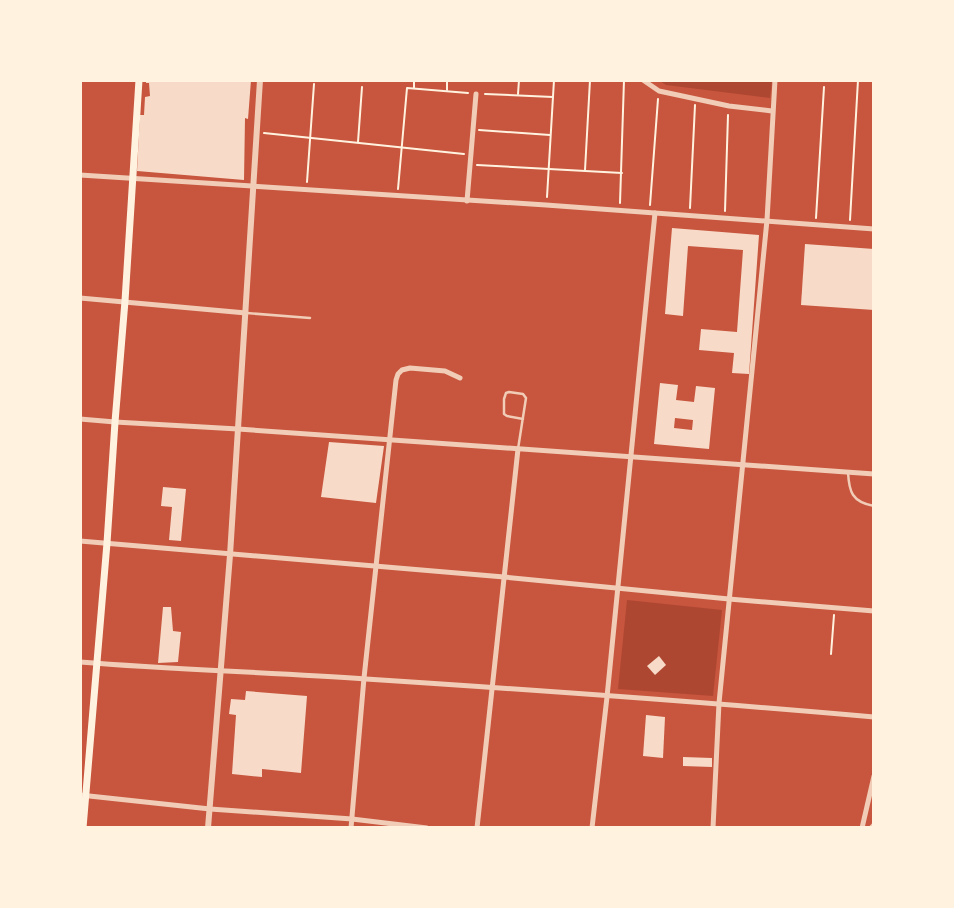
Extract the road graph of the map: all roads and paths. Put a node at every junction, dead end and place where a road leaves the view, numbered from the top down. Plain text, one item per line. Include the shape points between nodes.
1 (139, 80) edge
2 (260, 80) edge
3 (414, 80) edge
4 (447, 80) edge
5 (519, 80) edge
6 (554, 80) edge
7 (590, 80) edge
8 (624, 80) edge
9 (643, 80) edge
10 (775, 80) edge
11 (858, 80) edge
12 (314, 84) dead end
13 (362, 87) dead end
14 (824, 87) dead end
15 (407, 88) dead end
16 (414, 89) dead end
17 (446, 91) dead end
18 (659, 91) junction
19 (477, 94) dead end
20 (517, 95) dead end
21 (695, 99) junction
22 (729, 106) junction
23 (772, 111) junction
24 (474, 130) junction
25 (257, 133) junction
26 (551, 135) junction
27 (310, 138) junction
28 (358, 143) junction
29 (402, 147) junction
30 (472, 155) junction
31 (471, 164) junction
32 (549, 169) junction
33 (585, 171) junction
34 (622, 173) junction
35 (80, 175) edge
36 (132, 178) junction
37 (254, 187) junction
38 (306, 190) junction
39 (397, 196) junction
40 (467, 201) junction
41 (546, 205) junction
42 (620, 211) junction
43 (652, 213) junction
44 (690, 216) junction
45 (725, 219) junction
46 (767, 220) junction
47 (815, 226) junction
48 (850, 228) junction
49 (873, 229) edge
50 (80, 298) edge
51 (125, 301) junction
52 (246, 313) junction
53 (310, 318) dead end
54 (460, 378) dead end
55 (80, 419) edge
56 (523, 419) junction
57 (115, 422) junction
58 (239, 429) junction
59 (389, 440) junction
60 (518, 449) junction
61 (631, 456) junction
62 (742, 464) junction
63 (848, 472) junction
64 (873, 474) edge
65 (873, 506) edge
66 (80, 541) edge
67 (107, 543) junction
68 (230, 555) junction
69 (376, 566) junction
70 (504, 577) junction
71 (617, 589) junction
72 (729, 599) junction
73 (835, 607) junction
74 (873, 611) edge
75 (831, 654) dead end
76 (80, 662) edge
77 (96, 663) junction
78 (221, 671) junction
79 (364, 678) junction
80 (491, 688) junction
81 (607, 696) junction
82 (719, 703) junction
83 (873, 717) edge
84 (873, 776) edge
85 (83, 795) edge
86 (210, 809) junction
87 (352, 819) junction
88 (83, 828) edge
89 (208, 828) edge
90 (351, 828) edge
91 (427, 828) edge
92 (477, 828) edge
93 (592, 828) edge
94 (713, 828) edge
95 (862, 828) edge

1 - 36 main road
2 - 25 street
3 - 16 path
4 - 17 path
5 - 20 path
6 - 26 path
7 - 33 path
8 - 34 path
9 - 18 street
10 - 23 street
11 - 48 path
12 - 27 path
13 - 28 path
14 - 47 path
15 - 29 path
18 - 21 street
18 - 43 path
19 - 24 street
21 - 22 street
21 - 44 path
22 - 23 street
22 - 45 path
23 - 46 street
24 - 26 path
24 - 30 street
25 - 27 path
25 - 37 street
26 - 32 path
27 - 28 path
27 - 38 path
28 - 29 path
29 - 30 path
29 - 39 path
30 - 31 street
31 - 32 path
31 - 40 street
32 - 33 path
32 - 41 path
33 - 34 path
34 - 42 path
35 - 36 street
36 - 37 street
36 - 51 main road
37 - 38 street
37 - 52 street
38 - 39 street
39 - 40 street
40 - 41 street
41 - 42 street
42 - 43 street
43 - 44 street
43 - 61 street
44 - 45 street
45 - 46 street
46 - 47 street
46 - 62 street
47 - 48 street
48 - 49 street
50 - 51 street
51 - 52 street
51 - 57 main road
52 - 53 lane
52 - 58 street
54 - 59 street via 442,370 402,370 396,380
55 - 57 street
56 - 56 lane via 504,414 506,393 525,396
56 - 60 lane
57 - 58 street
57 - 67 main road
58 - 59 street
58 - 68 street
59 - 60 street
59 - 69 street
60 - 61 street
60 - 70 street
61 - 62 street
61 - 71 street
62 - 63 street
62 - 72 street
63 - 64 street
63 - 65 lane via 855,499
66 - 67 street
67 - 68 street
67 - 77 main road
68 - 69 street
68 - 78 street
69 - 70 street
69 - 79 street
70 - 71 street
70 - 80 street
71 - 72 street
71 - 81 street
72 - 73 street
72 - 82 street
73 - 74 street
73 - 75 path
76 - 77 street
77 - 78 street
77 - 85 main road
78 - 79 street
78 - 86 street
79 - 80 street
79 - 87 street
80 - 81 street
80 - 92 street
81 - 82 street
81 - 93 street
82 - 83 street
82 - 94 street
84 - 95 street
85 - 86 street
85 - 88 main road
86 - 87 street
86 - 89 street
87 - 90 street
87 - 91 street

